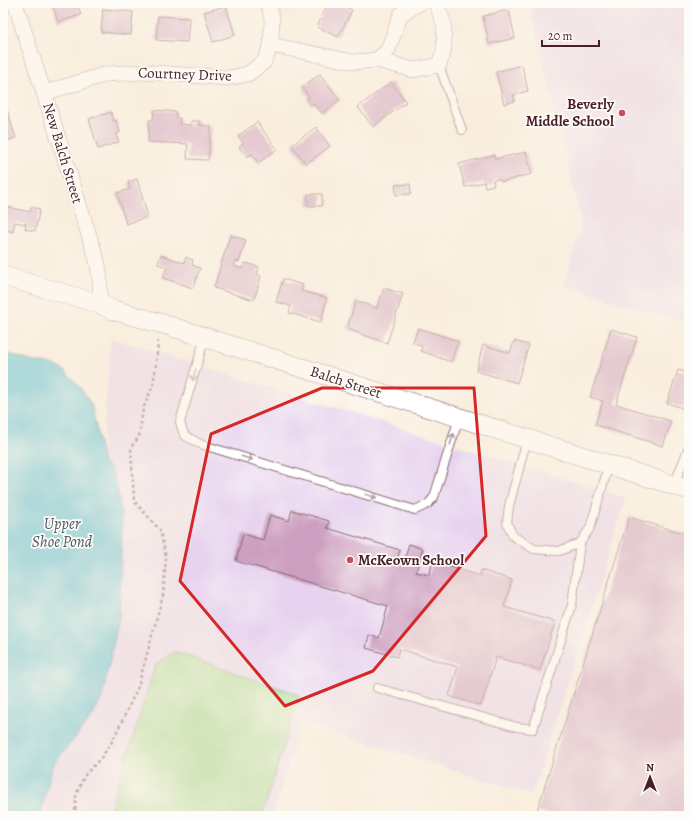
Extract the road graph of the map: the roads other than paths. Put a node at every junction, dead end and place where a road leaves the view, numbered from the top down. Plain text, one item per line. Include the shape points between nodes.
1 (15, 3) edge
2 (268, 3) edge
3 (420, 3) edge
4 (436, 3) edge
5 (271, 46) junction
6 (377, 60) junction
7 (439, 65) junction
8 (44, 93) junction
9 (462, 130) dead end
10 (3, 276) edge
11 (100, 304) junction
12 (204, 337) junction
13 (459, 418) junction
14 (527, 440) junction
15 (689, 447) edge
16 (609, 465) junction
17 (682, 488) edge
18 (580, 542) junction
19 (377, 688) dead end

1 - 8 street, New Balch Street
2 - 5 street, Courtney Drive via 272,18
3 - 6 street via 402,14 388,50
4 - 7 street via 444,24 444,50
5 - 6 street via 354,62
5 - 8 street, Courtney Drive via 264,62 248,74 228,78 143,72 107,74
6 - 7 street via 414,70
7 - 9 lane
8 - 11 street, New Balch Street via 98,264
10 - 11 street, Balch Street
11 - 12 street, Balch Street
12 - 13 street, Balch Street
12 -> 13 lane via 180,422 184,435 200,444 415,510 428,504 434,497
13 - 14 street, Balch Street
14 - 16 street, Balch Street
14 - 18 lane via 509,506 507,523 514,536 534,549 559,551
15 - 17 lane
16 - 17 street, Balch Street
16 - 18 lane via 590,528
18 - 19 lane via 572,605 533,728 517,727

